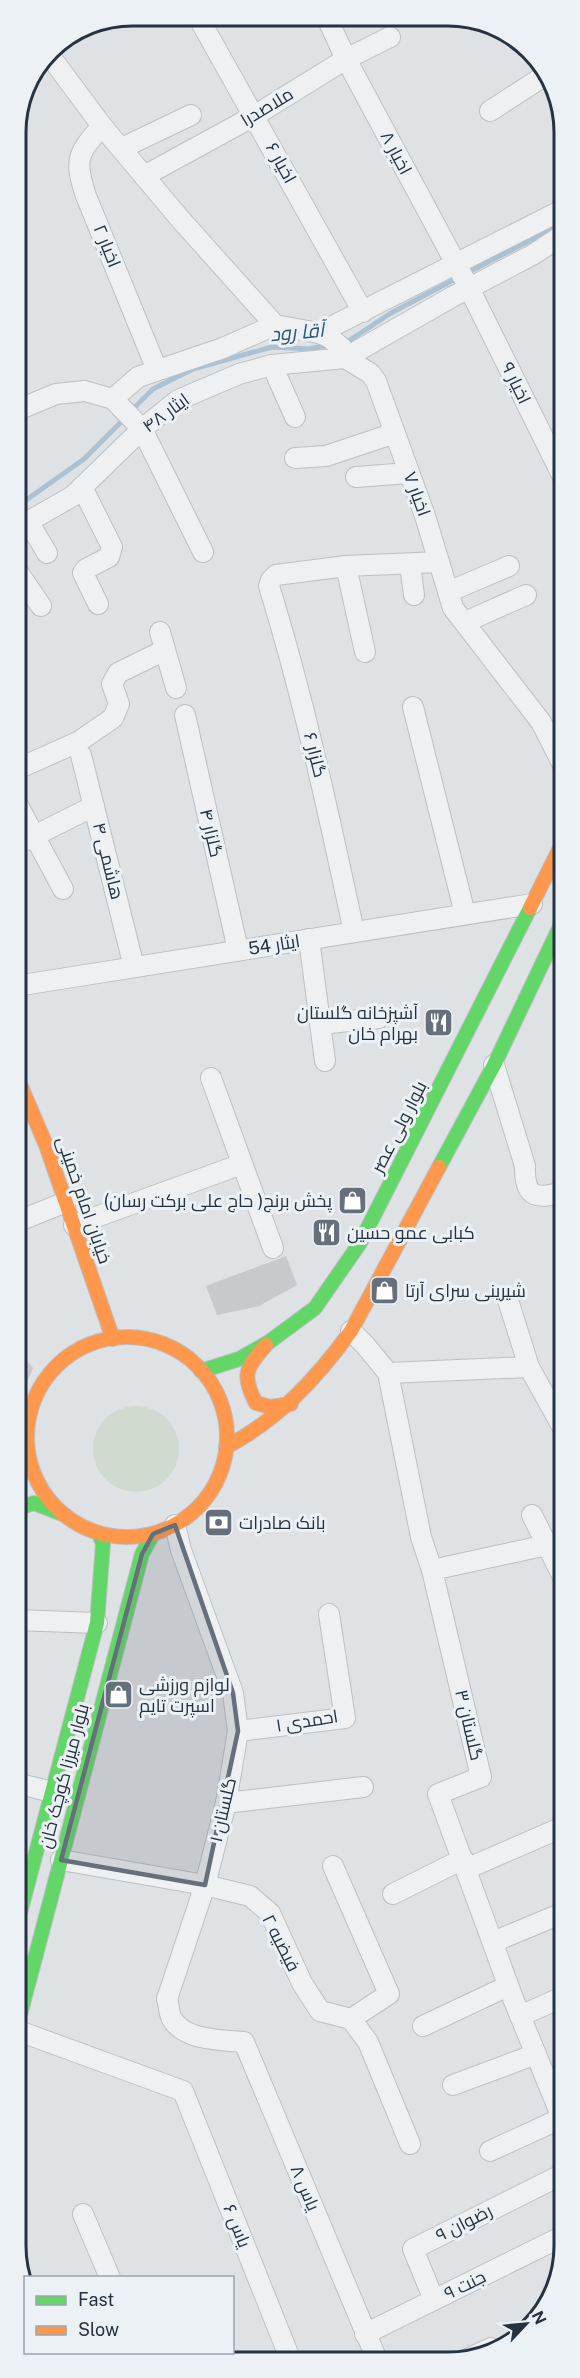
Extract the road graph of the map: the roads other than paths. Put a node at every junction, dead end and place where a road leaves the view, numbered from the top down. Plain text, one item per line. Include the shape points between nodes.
1 (203, 26) edge
2 (331, 26) edge
3 (390, 37) dead end
4 (346, 58) junction
5 (53, 60) edge
6 (540, 78) edge
7 (490, 111) dead end
8 (191, 115) dead end
9 (254, 116) junction
10 (102, 126) junction
11 (122, 148) junction
12 (144, 176) junction
13 (554, 214) edge
14 (554, 241) edge
15 (454, 263) junction
16 (469, 288) junction
17 (363, 312) junction
18 (275, 325) junction
19 (319, 333) junction
20 (345, 358) junction
21 (272, 365) junction
22 (157, 370) junction
23 (117, 404) junction
24 (26, 406) edge
25 (295, 417) dead end
26 (139, 426) junction
27 (395, 433) junction
28 (295, 458) dead end
29 (554, 459) edge
30 (409, 473) junction
31 (356, 477) dead end
32 (82, 487) junction
33 (26, 523) edge
34 (26, 529) edge
35 (203, 552) dead end
36 (48, 553) dead end
37 (439, 562) junction
38 (410, 565) junction
39 (346, 566) junction
40 (508, 566) dead end
41 (26, 584) edge
42 (414, 595) dead end
43 (526, 595) dead end
44 (98, 604) dead end
45 (41, 606) dead end
46 (456, 608) junction
47 (365, 652) dead end
48 (176, 688) dead end
49 (413, 707) dead end
50 (185, 715) dead end
51 (554, 747) edge
52 (81, 755) dead end
53 (26, 765) edge
54 (94, 806) junction
55 (26, 820) edge
56 (34, 835) junction
57 (26, 839) edge
58 (554, 860) edge
59 (63, 890) dead end
60 (532, 904) junction
61 (465, 914) junction
62 (354, 932) junction
63 (309, 939) junction
64 (554, 939) edge
65 (238, 950) junction
66 (134, 967) junction
67 (26, 984) edge
68 (379, 1018) dead end
69 (320, 1024) junction
70 (325, 1061) dead end
71 (494, 1065) junction
72 (211, 1078) dead end
73 (26, 1098) edge
74 (242, 1164) junction
75 (554, 1195) edge
76 (66, 1202) junction
77 (26, 1218) edge
78 (74, 1225) junction
79 (273, 1248) dead end
80 (507, 1297) dead end
81 (351, 1331) junction
82 (113, 1339) junction
83 (269, 1342) junction
84 (530, 1367) junction
85 (201, 1371) junction
86 (388, 1374) junction
87 (291, 1404) junction
88 (554, 1411) edge
89 (28, 1427) junction
90 (26, 1433) edge
91 (226, 1447) junction
92 (26, 1506) edge
93 (65, 1515) junction
94 (532, 1515) dead end
95 (175, 1525) junction
96 (99, 1533) junction
97 (153, 1534) junction
98 (547, 1545) junction
99 (554, 1560) edge
100 (432, 1570) junction
101 (329, 1614) dead end
102 (26, 1620) edge
103 (97, 1623) junction
104 (238, 1731) junction
105 (26, 1786) edge
106 (363, 1787) dead end
107 (52, 1792) junction
108 (226, 1803) junction
109 (554, 1830) edge
110 (61, 1860) junction
111 (464, 1864) junction
112 (333, 1866) dead end
113 (204, 1885) junction
114 (26, 1890) edge
115 (393, 1894) dead end
116 (554, 1917) edge
117 (493, 1942) junction
118 (508, 1986) junction
119 (26, 1992) edge
120 (554, 2001) edge
121 (520, 2016) junction
122 (351, 2019) junction
123 (423, 2026) dead end
124 (26, 2034) edge
125 (244, 2042) joint
126 (536, 2054) junction
127 (453, 2085) dead end
128 (554, 2093) edge
129 (554, 2115) edge
130 (410, 2144) dead end
131 (490, 2151) dead end
132 (554, 2178) edge
133 (83, 2214) dead end
134 (554, 2240) edge
135 (110, 2276) edge
136 (434, 2300) junction
137 (365, 2334) junction
138 (287, 2352) edge
139 (373, 2352) edge

1 - 9 street, اخیار ۶
2 - 4 street, اخیار ۸
3 - 4 street, ملاصدرا
4 - 9 street, ملاصدرا
4 - 15 street, اخیار ۸
5 - 10 street
6 - 7 street
8 - 11 street
9 - 12 street, ملاصدرا
9 - 17 street, اخیار ۶
10 - 11 street
10 - 22 street, اخیار ۲ via 85,145 78,170
11 - 12 street
12 - 18 street
13 - 15 street
14 - 16 street
15 - 16 street, اخیار ۸
15 - 17 street
16 - 20 street
16 - 29 street, اخیار ۹
17 - 19 street
18 - 19 street
18 - 22 street
19 - 20 street via 342,348
20 - 21 street, ایثار ۴۸
20 - 27 street, اخیار ۷ via 376,381
21 - 25 street
21 - 26 street, ایثار ۴۸ via 239,374 178,400
22 - 23 street via 138,377
23 - 24 street via 85,391 56,394
23 - 26 street
26 - 32 street, ایثار ۴۸
26 - 35 street
27 - 28 street via 326,456
27 - 30 street, اخیار ۷
30 - 31 street
30 - 37 street, اخیار ۷
32 - 33 street, ایثار ۴۸
32 - 44 street via 112,547 110,557 83,573
34 - 36 street
37 - 38 street
37 - 46 street, اخیار ۷
38 - 39 street
38 - 42 street
39 - 47 street
39 - 62 street, گلزار ۶ via 276,575 269,586 323,786
40 - 46 street
41 - 45 street
43 - 46 street
46 - 51 street via 541,722
48 - 53 street via 163,641 118,673 112,684 119,704 113,718 78,742
49 - 61 street
50 - 65 street, گلزار ۴
52 - 54 street, هاشمی ۴
54 - 56 street
54 - 66 street, هاشمی ۴
55 - 56 street
56 - 57 street
56 - 59 street
58 - 60 main road, بلوار ولی عصر
60 - 61 street, ایثار 54
60 - 83 main road, بلوار ولی عصر via 360,1243 315,1308
61 - 62 street, ایثار 54
62 - 63 street, ایثار 54
63 - 65 street, ایثار 54
63 - 69 street
64 - 71 main road
65 - 66 street, ایثار 54
66 - 67 street, ایثار 54
68 - 69 street
69 - 70 street
71 - 75 street via 525,1166 524,1179 535,1195 543,1198
71 - 81 main road
72 - 74 street
73 - 76 main road, خیابان امام خمینی
74 - 78 street
74 - 79 street
76 - 77 street
76 - 78 main road, خیابان امام خمینی
78 - 82 main road, خیابان امام خمینی
80 - 84 street
81 - 86 street, گلستان ۳
81 - 87 main road via 330,1362
82 - 85 main road via 145,1339 167,1346
82 - 89 main road via 83,1347 54,1369 34,1400
83 - 85 main road, بلوار ولی عصر via 239,1359
83 - 87 main road via 251,1360 245,1372 246,1387 256,1403 270,1407
84 - 86 street
84 - 88 street
85 - 91 main road via 221,1404
86 - 100 street, گلستان ۳ via 421,1537
87 - 91 main road via 264,1426
89 - 90 main road
89 - 93 main road via 33,1471 46,1496
91 - 95 main road via 221,1471 208,1495
92 - 93 main road via 34,1503
93 - 96 main road
94 - 98 street
95 - 97 main road
95 - 104 street, گلستان ۱ via 233,1693
96 - 97 main road via 128,1537
96 - 103 main road, بلوار میرزا کوچک خان via 103,1544
97 - 110 main road, بلوار میرزا کوچک خان via 142,1554
98 - 99 street
98 - 100 street
100 - 111 street, گلستان ۳ via 481,1777 438,1794
101 - 104 street, احمدی ۱ via 345,1718
102 - 103 street
103 - 107 main road, بلوار میرزا کوچک خان
104 - 108 street, گلستان ۱
105 - 107 street
106 - 108 street
107 - 114 main road, بلوار میرزا کوچک خان
108 - 113 street, گلستان ۱
109 - 111 street
110 - 113 street, فیضیه ۲
110 - 119 main road, بلوار میرزا کوچک خان
111 - 115 street
111 - 117 street, گلستان ۳
112 - 122 street via 389,1994
113 - 122 street, فیضیه ۲ via 250,1896 270,1913 302,1983 320,2011
113 - 125 street, گلستان ۱ via 167,2000 171,2018 184,2031 210,2039
116 - 117 street
117 - 118 street, گلستان ۳
118 - 121 street, گلستان ۳
118 - 123 street
120 - 121 street
121 - 126 street, گلستان ۳
122 - 130 street via 368,2042
124 - 138 street, یاس ۶ via 183,2091
125 - 137 street, یاس ۸
126 - 127 street
126 - 128 street, گلستان ۳
129 - 131 street
132 - 136 street, رضوان ۹ via 413,2249
133 - 135 street
134 - 136 street, جنت ۹
136 - 137 street, جنت ۹
137 - 139 street, یاس ۸

